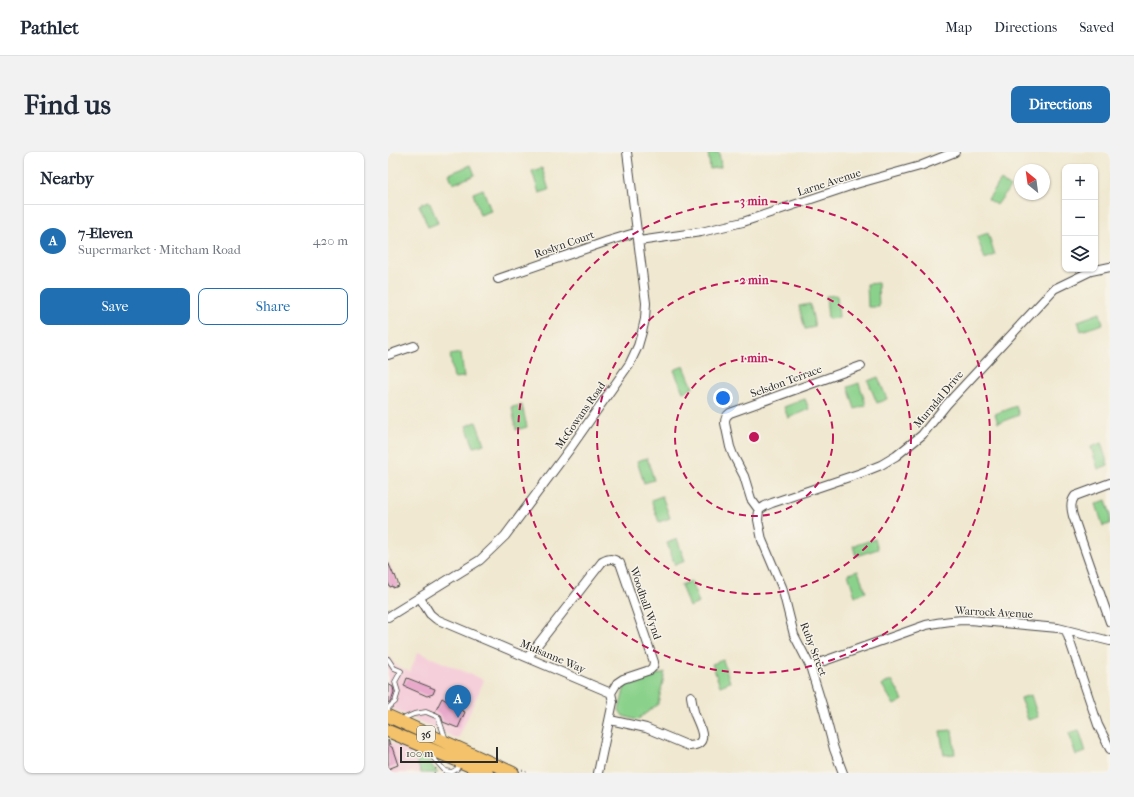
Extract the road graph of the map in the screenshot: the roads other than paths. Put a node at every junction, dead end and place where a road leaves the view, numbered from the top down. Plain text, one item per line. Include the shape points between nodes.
1 (627, 152) edge
2 (955, 152) edge
3 (638, 232) junction
4 (639, 241) junction
5 (1110, 267) edge
6 (498, 279) dead end
7 (414, 346) dead end
8 (388, 355) edge
9 (861, 366) dead end
10 (1110, 483) edge
11 (759, 510) junction
12 (420, 598) junction
13 (388, 617) edge
14 (1110, 622) edge
15 (1066, 630) junction
16 (1110, 641) edge
17 (528, 657) junction
18 (388, 659) edge
19 (810, 666) junction
20 (611, 693) junction
21 (691, 696) dead end
22 (388, 710) edge
23 (393, 719) edge
24 (610, 720) junction
25 (388, 731) edge
26 (447, 743) junction
27 (1110, 749) edge
28 (462, 756) junction
29 (487, 773) edge
30 (513, 773) edge
31 (598, 773) edge
32 (843, 773) edge

1 - 3 street, McGowans Road
2 - 4 street, Larne Avenue via 920,166 856,184 743,222 701,232
3 - 4 street, McGowans Road
3 - 6 street, Roslyn Court
4 - 12 street, McGowans Road via 645,291 645,319 638,346 630,363 505,536 480,560
5 - 11 street, Murndal Drive via 1091,271 1054,289 947,404 922,435 896,456 861,473 772,503
7 - 8 street
9 - 11 street, Selsdon Terrace via 727,416 725,423 730,447 744,476 751,500
10 - 14 street via 1076,496 1071,505
11 - 19 street, Ruby Street via 762,540 782,587 794,635
12 - 13 street, McGowans Road
12 - 17 street, Mulsanne Way via 436,619
15 - 16 street, Warrock Avenue
15 - 19 street, Warrock Avenue via 968,620 942,621
15 - 27 street via 1098,725
17 - 20 street, Mulsanne Way
17 - 20 street, Woodhall Wynd via 602,562 608,558 615,559 620,563 654,662 650,670 617,683
18 - 22 lane via 394,668 401,671 396,682 398,692
19 - 32 street, Ruby Street
20 - 24 street via 613,702
21 - 24 street via 703,734 702,740 694,746 646,728
23 - 26 main road, 36
23 - 26 lane via 426,712 438,717
24 - 31 street
25 - 28 main road, 36 via 424,747
26 - 28 main road, 36
28 - 29 main road, 36
28 - 30 main road, 36

